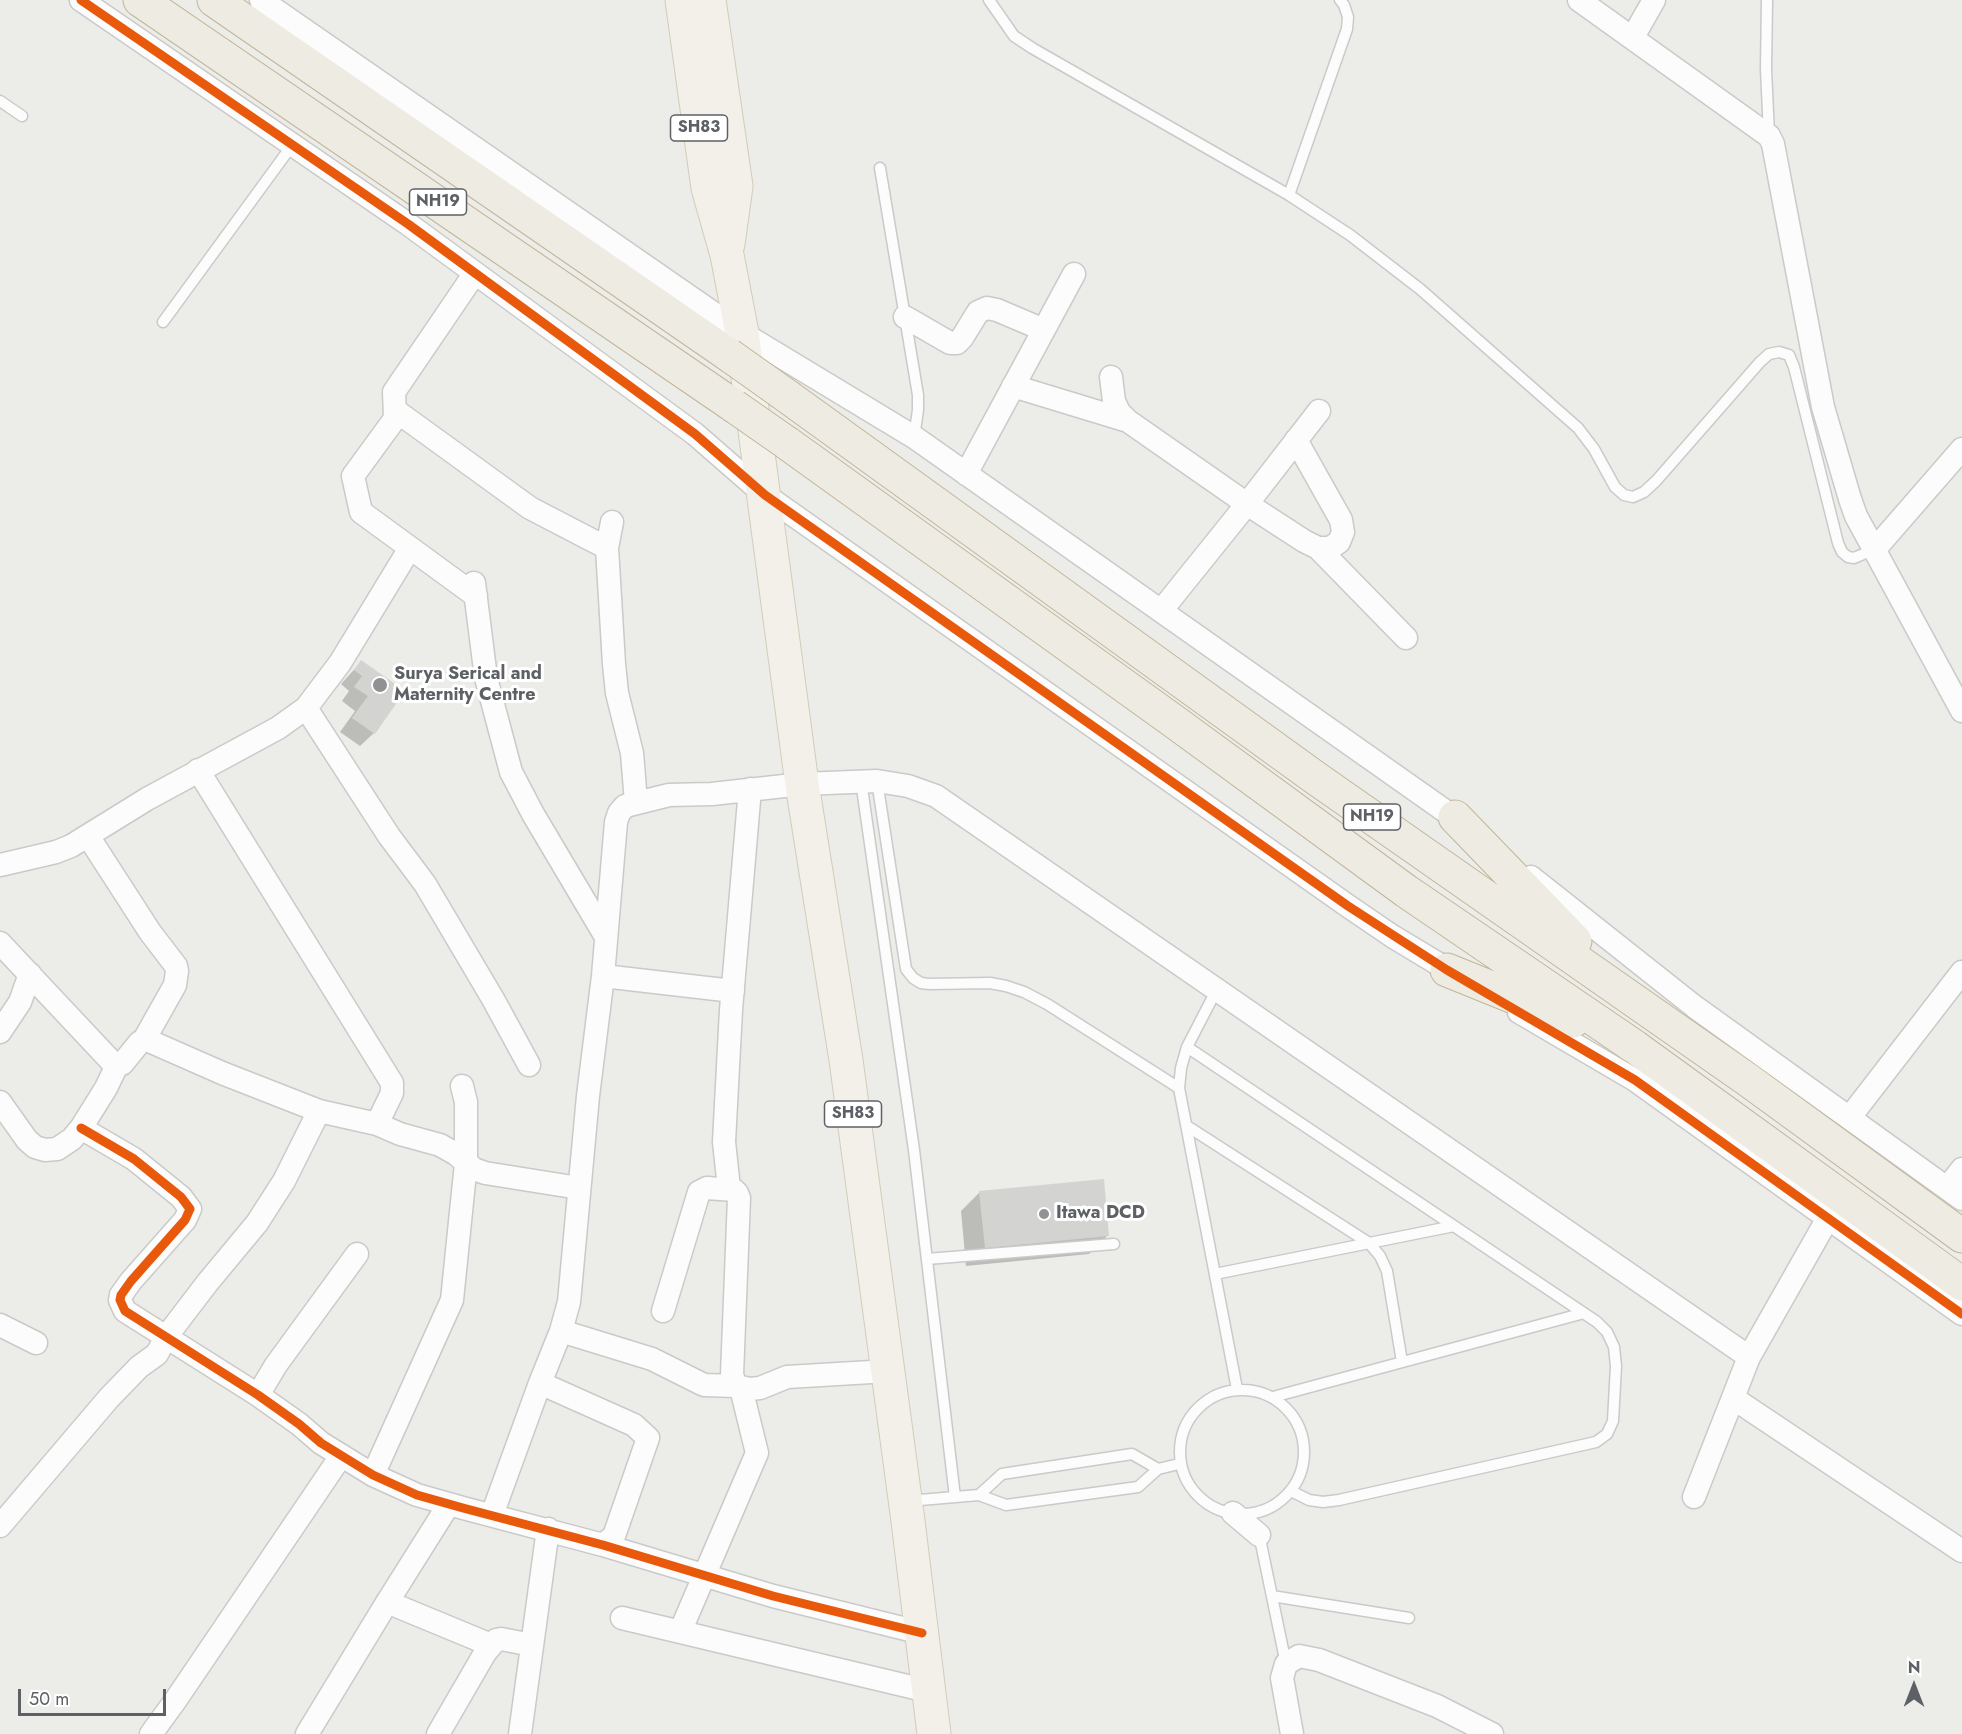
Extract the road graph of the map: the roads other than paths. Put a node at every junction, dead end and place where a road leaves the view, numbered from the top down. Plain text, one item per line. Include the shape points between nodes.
1 (81, 0) edge
2 (140, 0) edge
3 (214, 0) edge
4 (261, 0) edge
5 (682, 0) edge
6 (709, 0) edge
7 (989, 0) edge
8 (1340, 0) edge
9 (1579, 0) edge
10 (1654, 0) edge
11 (1767, 0) edge
12 (1633, 37) junction
13 (0, 101) edge
14 (22, 116) dead end
15 (1760, 129) junction
16 (292, 144) junction
17 (880, 168) dead end
18 (1289, 195) junction
19 (727, 255) junction
20 (475, 273) junction
21 (1074, 274) dead end
22 (905, 317) junction
23 (163, 322) dead end
24 (1044, 330) junction
25 (736, 344) junction
26 (1111, 377) dead end
27 (1014, 386) junction
28 (1318, 411) dead end
29 (395, 417) junction
30 (1128, 421) junction
31 (914, 437) junction
32 (1296, 440) junction
33 (1962, 448) edge
34 (966, 474) junction
35 (765, 495) junction
36 (1247, 504) junction
37 (612, 522) dead end
38 (410, 548) junction
39 (607, 548) junction
40 (1318, 548) junction
41 (1866, 553) junction
42 (1161, 611) junction
43 (1406, 638) dead end
44 (306, 708) junction
45 (1962, 711) edge
46 (198, 770) junction
47 (869, 781) junction
48 (802, 784) junction
49 (750, 789) junction
50 (636, 802) junction
51 (1455, 817) junction
52 (88, 836) junction
53 (0, 865) edge
54 (606, 937) junction
55 (0, 943) edge
56 (1447, 970) junction
57 (1962, 972) edge
58 (30, 974) junction
59 (603, 976) junction
60 (1217, 988) junction
61 (733, 990) junction
62 (1628, 996) junction
63 (0, 1032) edge
64 (144, 1040) junction
65 (1187, 1047) junction
66 (1635, 1047) junction
67 (117, 1065) junction
68 (529, 1065) dead end
69 (462, 1086) dead end
70 (1179, 1088) junction
71 (0, 1102) edge
72 (319, 1111) junction
73 (1850, 1117) junction
74 (377, 1124) junction
75 (1187, 1125) junction
76 (81, 1128) junction
77 (466, 1163) junction
78 (1962, 1169) edge
79 (579, 1188) junction
80 (729, 1188) junction
81 (1954, 1193) edge
82 (1828, 1218) junction
83 (1454, 1226) junction
84 (1962, 1236) edge
85 (1369, 1243) junction
86 (1114, 1244) dead end
87 (357, 1254) dead end
88 (927, 1259) junction
89 (1215, 1274) junction
90 (1962, 1284) edge
91 (663, 1311) dead end
92 (1584, 1313) junction
93 (1962, 1314) edge
94 (0, 1326) edge
95 (561, 1331) junction
96 (166, 1337) junction
97 (36, 1343) dead end
98 (1749, 1357) junction
99 (1402, 1362) junction
100 (888, 1371) junction
101 (540, 1383) junction
102 (739, 1387) junction
103 (1237, 1389) junction
104 (258, 1395) junction
105 (1273, 1397) junction
106 (1733, 1398) junction
107 (341, 1456) junction
108 (1179, 1464) junction
109 (1158, 1469) junction
110 (373, 1475) junction
111 (1292, 1491) junction
112 (979, 1495) junction
113 (955, 1497) junction
114 (1694, 1497) dead end
115 (905, 1502) junction
116 (449, 1504) junction
117 (1244, 1513) junction
118 (492, 1515) junction
119 (0, 1526) edge
120 (548, 1529) junction
121 (1259, 1535) joint
122 (603, 1545) junction
123 (1962, 1551) edge
124 (705, 1575) junction
125 (1272, 1596) junction
126 (387, 1602) junction
127 (622, 1618) dead end
128 (1409, 1618) dead end
129 (680, 1632) junction
130 (922, 1633) junction
131 (491, 1645) junction
132 (532, 1645) junction
133 (1286, 1664) junction
134 (928, 1691) junction
135 (150, 1734) edge
136 (307, 1734) edge
137 (438, 1734) edge
138 (520, 1734) edge
139 (934, 1734) edge
140 (1292, 1734) edge
141 (1492, 1734) edge

1 - 16 street
2 - 66 highway, NH19, bridge via 787,443 1406,891
3 - 25 highway, NH19
4 - 25 street
5 - 19 main road, SH83 via 708,188
6 - 19 main road, SH83 via 736,186
7 - 18 lane via 1014,36 1032,48
8 - 18 lane via 1348,17 1347,29
9 - 12 street
10 - 12 street
11 - 15 lane
12 - 15 street
13 - 14 lane
15 - 41 street via 1773,144 1777,158 1823,407
16 - 20 street
16 - 23 lane
17 - 22 lane
18 - 41 lane via 1350,235 1420,289 1578,428 1624,495 1633,497 1656,481 1769,354 1789,355 1838,543 1848,557
19 - 25 main road, SH83
20 - 29 street via 394,392
20 - 35 street via 695,434
21 - 24 street
22 - 24 street via 957,344 978,312 987,308
22 - 31 lane via 918,395
24 - 27 street
25 - 31 street
25 - 35 main road, SH83
25 - 62 highway, NH19, bridge via 784,394 1307,772
26 - 30 street via 1114,401
27 - 30 street
27 - 34 street
28 - 32 street
29 - 38 street via 353,476 361,512
29 - 39 street via 399,413 530,508
30 - 36 street
31 - 34 street
32 - 36 street
32 - 40 street via 1341,520 1343,532 1339,542 1330,548
33 - 41 street
34 - 42 street
35 - 48 main road, SH83
35 - 56 street via 1348,906
36 - 40 street
36 - 42 street
37 - 39 street
38 - 44 street via 340,663
38 - 54 street via 475,587 486,678 511,772
39 - 50 street via 617,693 632,753
40 - 43 street
41 - 45 street
42 - 51 street
44 - 46 street via 278,728
44 - 68 street via 425,884
46 - 52 street
46 - 74 street via 392,1083 392,1093
47 - 48 street
47 - 60 street via 908,786 936,796
47 - 70 lane via 906,969 913,978 930,984 990,983 1024,992
47 - 88 lane
48 - 49 street
48 - 100 main road, SH83 via 846,1060
49 - 50 street via 669,795
49 - 61 street
50 - 54 street via 621,809 616,822
51 - 62 highway
51 - 73 street via 1695,1007
52 - 53 street via 56,852
52 - 64 street via 176,966 175,985
54 - 59 street
55 - 58 street
56 - 66 highway
56 - 82 street via 1635,1080
57 - 73 street
58 - 63 street via 20,1002
58 - 67 street
59 - 61 street
59 - 79 street
60 - 65 lane
60 - 98 street
61 - 80 street via 724,1142
62 - 84 highway, NH19
64 - 67 street
64 - 72 street
65 - 70 lane
65 - 83 lane
66 - 90 highway, NH19
67 - 76 street
69 - 77 street via 466,1102
70 - 75 lane
71 - 76 street via 35,1147 57,1149
72 - 74 street
72 - 96 street via 284,1181 257,1223
73 - 81 street
74 - 77 street via 440,1145
75 - 85 lane
75 - 89 lane
76 - 96 street via 134,1159 190,1209 120,1300 125,1311
77 - 79 street via 485,1173
77 - 110 street via 452,1300
78 - 81 street
79 - 95 street via 569,1302
80 - 91 street via 701,1190 697,1197
80 - 102 street via 739,1198 732,1376
82 - 93 street
82 - 98 street
83 - 85 lane
83 - 92 lane
85 - 89 lane
85 - 99 lane via 1387,1271
86 - 88 lane
87 - 104 street
88 - 113 lane
89 - 103 lane
92 - 99 lane
92 - 111 lane via 1607,1332 1616,1366 1613,1421 1607,1434 1596,1442 1340,1500 1309,1500
94 - 97 street
95 - 101 street
95 - 102 street via 652,1359 704,1385
96 - 104 street
96 - 119 street via 157,1354 110,1398
98 - 106 street
99 - 105 lane
100 - 102 street via 787,1377 760,1388
100 - 115 main road, SH83
101 - 118 street
101 - 122 street via 634,1425 648,1438 614,1536
102 - 124 street via 757,1453
103 - 105 lane
103 - 108 lane via 1202,1403 1190,1418 1182,1435
104 - 107 street
105 - 111 lane via 1290,1411 1301,1429 1305,1450 1302,1472
106 - 114 street
106 - 123 street
107 - 110 street
107 - 135 street
108 - 109 lane
108 - 117 lane via 1195,1493 1212,1507
109 - 112 lane via 1138,1486 1006,1505
109 - 112 lane via 1132,1454 1002,1474
110 - 116 street
111 - 117 lane via 1275,1505
112 - 113 lane
113 - 115 lane
115 - 130 main road, SH83
116 - 118 street
116 - 126 street
117 - 121 street
118 - 120 street
120 - 122 street
120 - 132 street
121 - 125 lane
122 - 124 street
124 - 129 street
124 - 130 street via 783,1599
125 - 128 lane
125 - 133 lane
126 - 131 street
126 - 136 street
127 - 129 street
129 - 134 street
130 - 134 main road, SH83
131 - 132 street via 501,1639
131 - 137 street
132 - 138 street
133 - 140 street via 1282,1678
133 - 141 street via 1299,1656 1319,1660 1437,1706
134 - 139 main road, SH83

